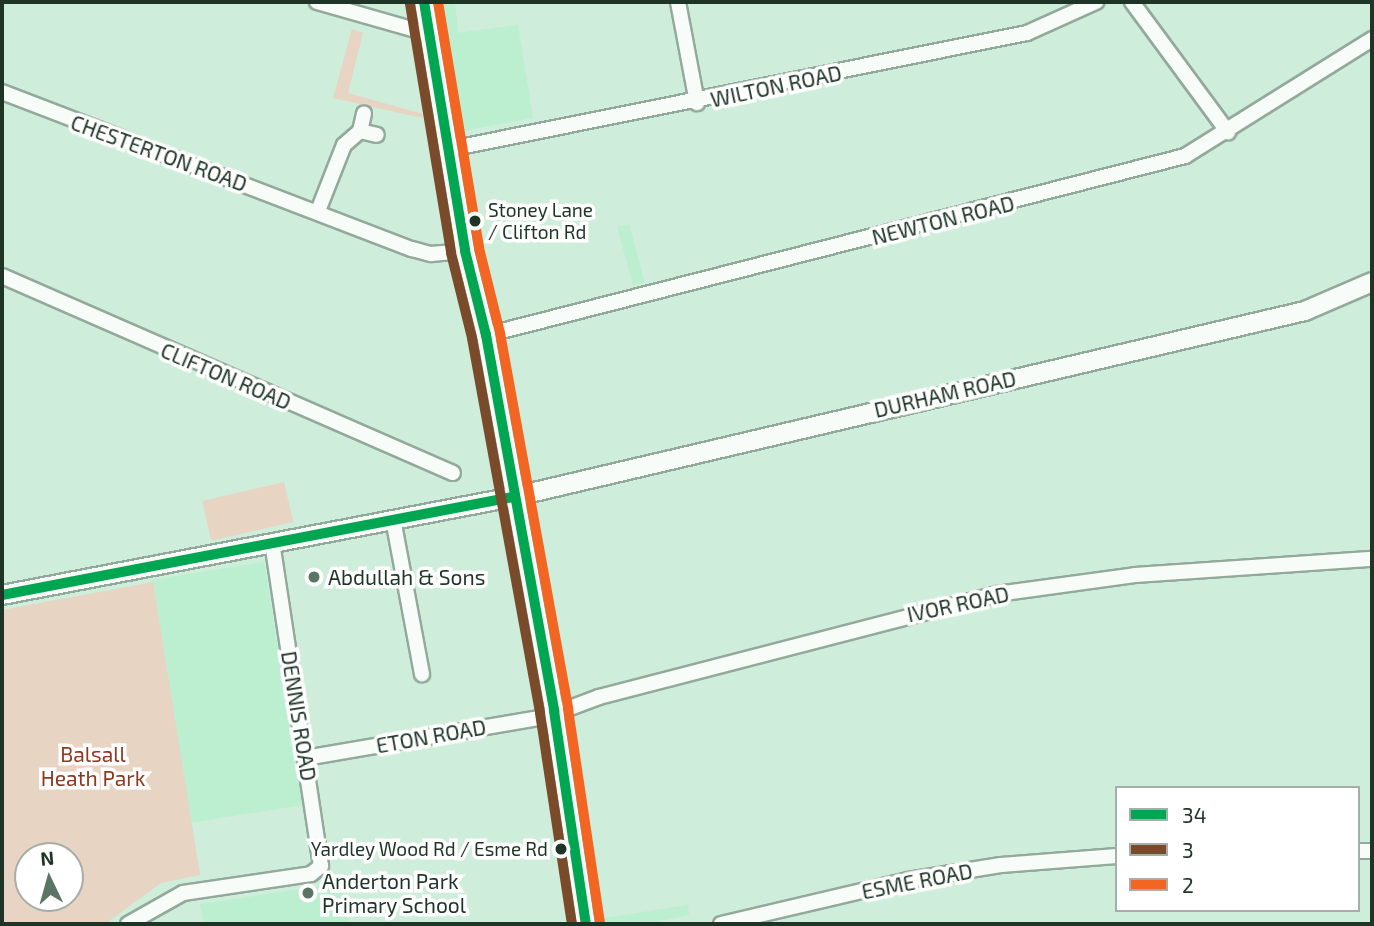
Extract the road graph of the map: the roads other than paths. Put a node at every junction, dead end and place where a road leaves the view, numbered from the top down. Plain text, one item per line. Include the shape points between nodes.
1 (317, 2) edge
2 (424, 2) edge
3 (678, 2) edge
4 (1096, 2) edge
5 (1132, 2) edge
6 (426, 33) junction
7 (1372, 39) edge
8 (2, 92) edge
9 (697, 103) junction
10 (364, 113) dead end
11 (360, 131) junction
12 (1228, 132) junction
13 (377, 135) dead end
14 (450, 149) junction
15 (318, 211) junction
16 (465, 251) junction
17 (2, 276) edge
18 (1372, 282) edge
19 (486, 335) junction
20 (453, 473) dead end
21 (513, 497) junction
22 (393, 519) junction
23 (272, 542) junction
24 (1372, 559) edge
25 (2, 595) edge
26 (422, 674) dead end
27 (554, 711) junction
28 (305, 758) junction
29 (1115, 856) edge
30 (128, 924) edge
31 (586, 924) edge
32 (721, 924) edge

1 - 6 street
2 - 6 street
3 - 9 street
4 - 9 street, WILTON ROAD via 1027,33
5 - 12 street
6 - 14 street
7 - 12 street, NEWTON ROAD
8 - 15 street, CHESTERTON ROAD via 73,123
9 - 14 street, WILTON ROAD
10 - 11 street
11 - 13 street
11 - 15 street via 344,145
12 - 19 street, NEWTON ROAD via 1185,156 1127,174
14 - 16 street
15 - 16 street, CHESTERTON ROAD via 431,254
16 - 19 street
17 - 20 street, CLIFTON ROAD
18 - 21 street, DURHAM ROAD via 1305,310
19 - 21 street
21 - 22 street, DURHAM ROAD
21 - 27 street
22 - 23 street, DURHAM ROAD
22 - 26 street
23 - 25 street, DURHAM ROAD
23 - 28 street, DENNIS ROAD
24 - 27 street, IVOR ROAD via 1135,575 997,594
27 - 28 street, ETON ROAD via 546,717
27 - 31 street
28 - 30 street, DENNIS ROAD via 322,858 317,872 183,893
29 - 32 street, ESME ROAD via 1001,865 908,880

